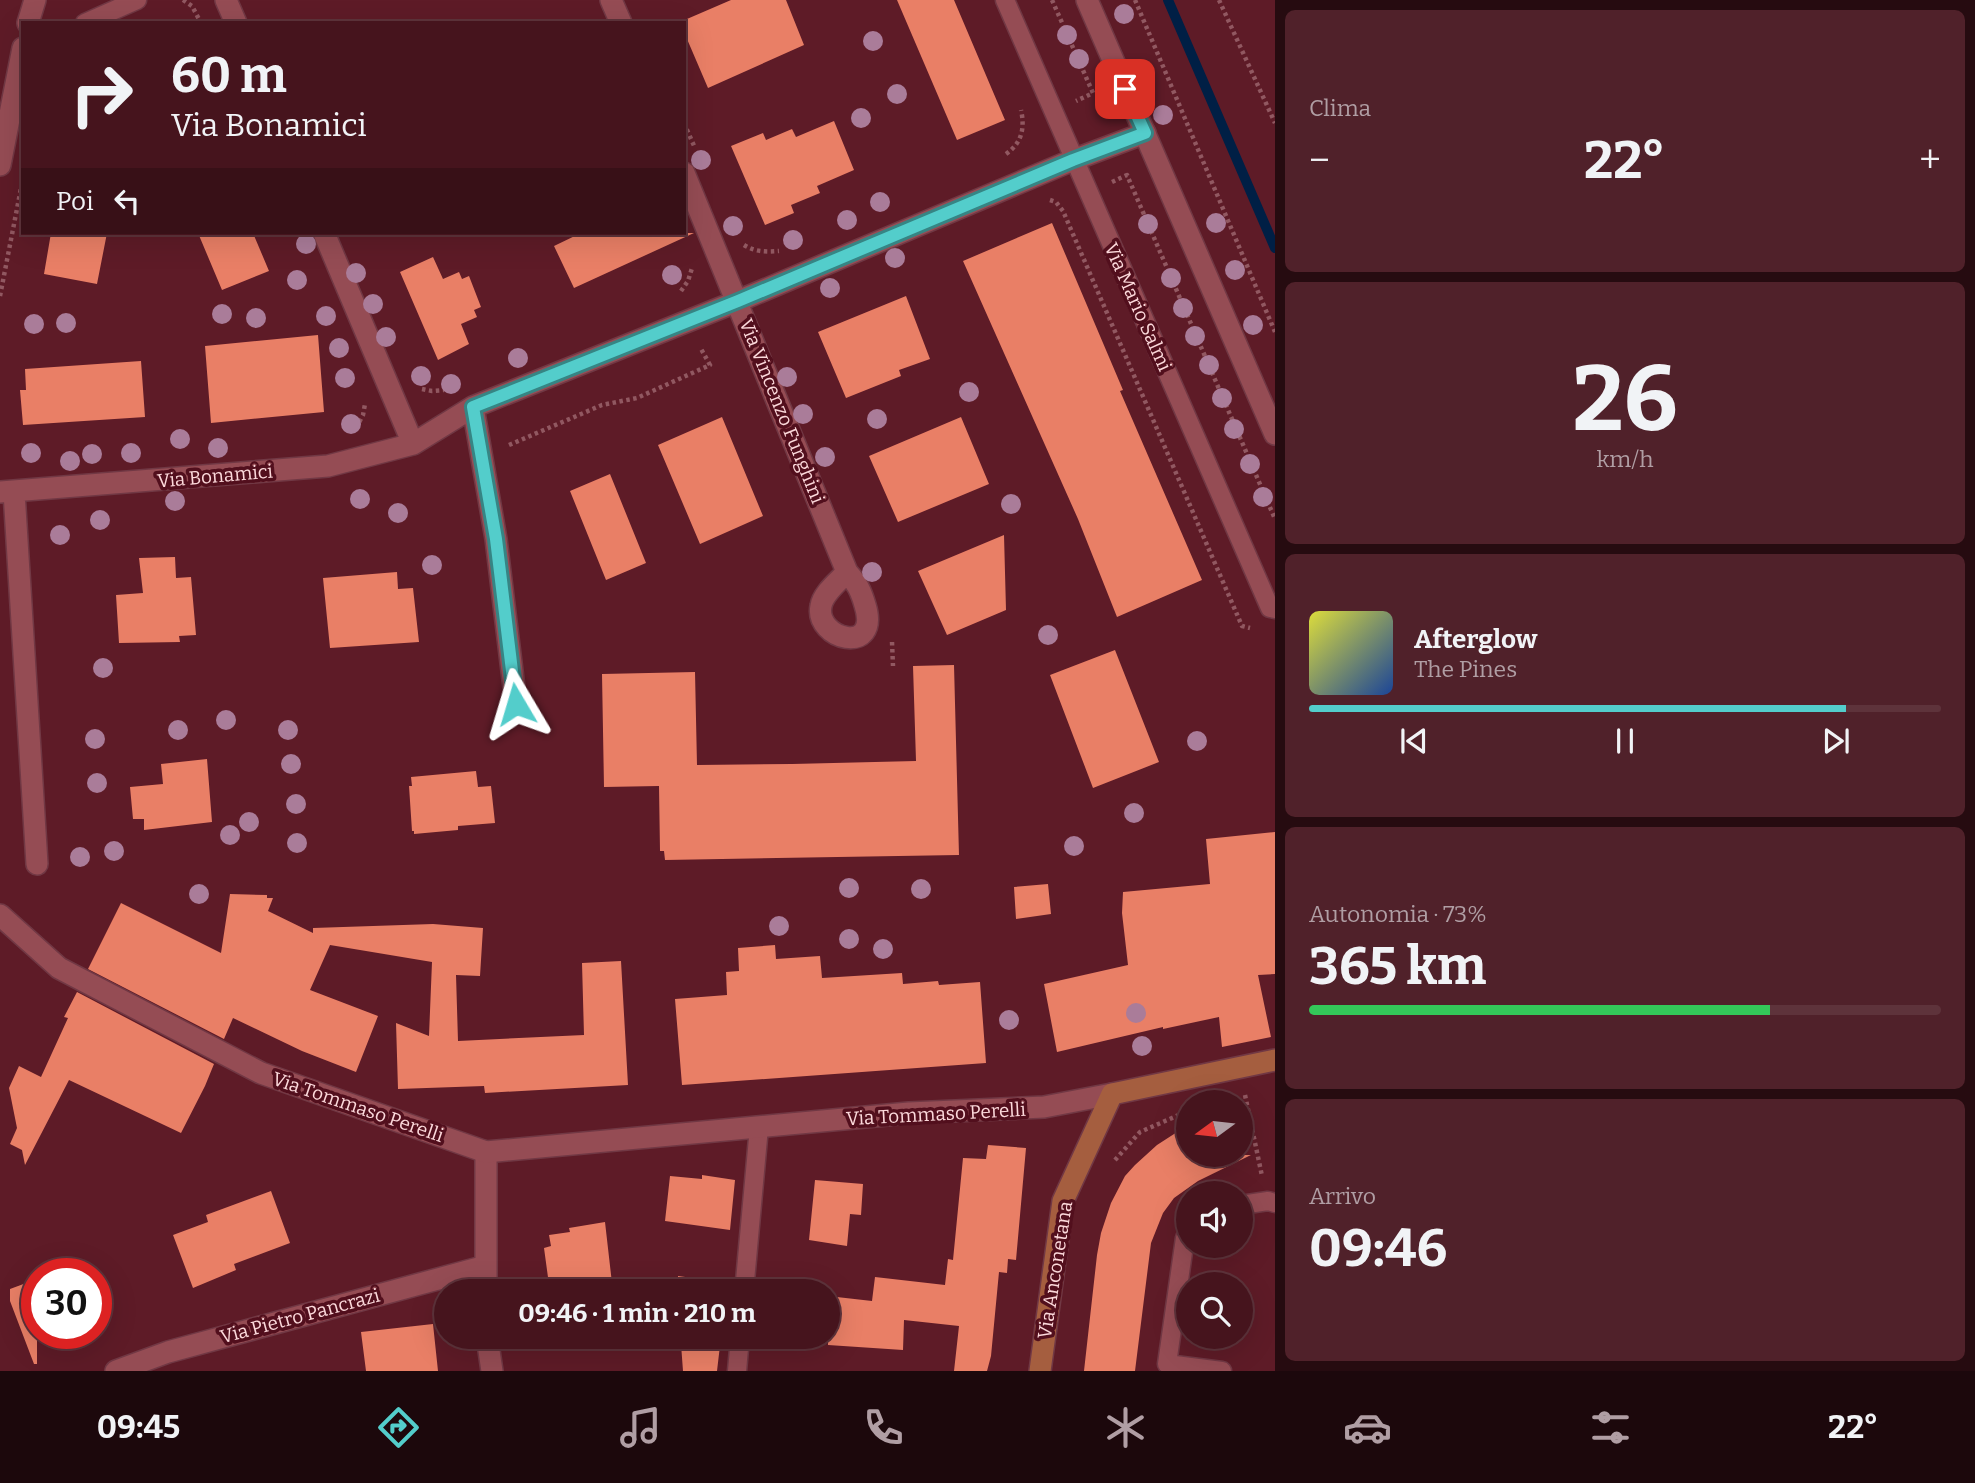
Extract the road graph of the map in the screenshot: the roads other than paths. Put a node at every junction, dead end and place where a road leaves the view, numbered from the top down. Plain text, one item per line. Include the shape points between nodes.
1 (35, 0) edge
2 (137, 0) edge
3 (226, 0) edge
4 (611, 0) edge
5 (1005, 0) edge
6 (1087, 0) edge
7 (29, 21) edge
8 (90, 21) edge
9 (235, 21) edge
10 (620, 21) edge
11 (21, 58) edge
12 (1145, 133) junction
13 (1073, 160) junction
14 (0, 165) edge
15 (686, 178) edge
16 (325, 235) edge
17 (738, 301) junction
18 (473, 407) junction
19 (1275, 434) edge
20 (413, 444) junction
21 (7, 492) edge
22 (847, 572) dead end
23 (1275, 609) edge
24 (516, 704) dead end
25 (37, 864) dead end
26 (0, 915) edge
27 (1275, 1060) edge
28 (1112, 1094) junction
29 (759, 1127) junction
30 (486, 1152) junction
31 (1271, 1202) edge
32 (1253, 1204) edge
33 (1182, 1258) edge
34 (486, 1266) junction
35 (486, 1279) edge
36 (745, 1279) edge
37 (489, 1349) edge
38 (739, 1349) edge
39 (169, 1361) edge
40 (116, 1371) edge
41 (492, 1371) edge
42 (737, 1371) edge
43 (1040, 1371) edge
44 (1222, 1371) edge

1 - 7 street
2 - 8 lane
3 - 9 street
4 - 10 street
5 - 13 lane, Via Mario Salmi
6 - 12 street
11 - 14 street
12 - 13 street, Via Bonamici
12 - 19 street
13 - 17 street, Via Bonamici
13 - 23 lane, Via Mario Salmi via 1270,608
15 - 17 street, Via Vincenzo Funghini
16 - 20 street
17 - 18 street, Via Bonamici
17 - 22 street, Via Vincenzo Funghini
18 - 20 street, Via Bonamici
18 - 24 street via 496,539
20 - 21 street, Via Bonamici via 328,466
21 - 25 street, Via Bonamici
26 - 30 street, Via Tommaso Perelli via 59,968 261,1073
27 - 28 main road
28 - 29 street, Via Tommaso Perelli via 1044,1107
28 - 43 main road, Via Anconetana via 1063,1201
29 - 30 street, Via Tommaso Perelli
29 - 36 lane
30 - 34 street
31 - 32 lane
33 - 44 lane via 1167,1364
34 - 35 street
34 - 39 street, Via Pietro Pancrazi
37 - 41 street
38 - 42 lane
39 - 40 street, Via Pietro Pancrazi

